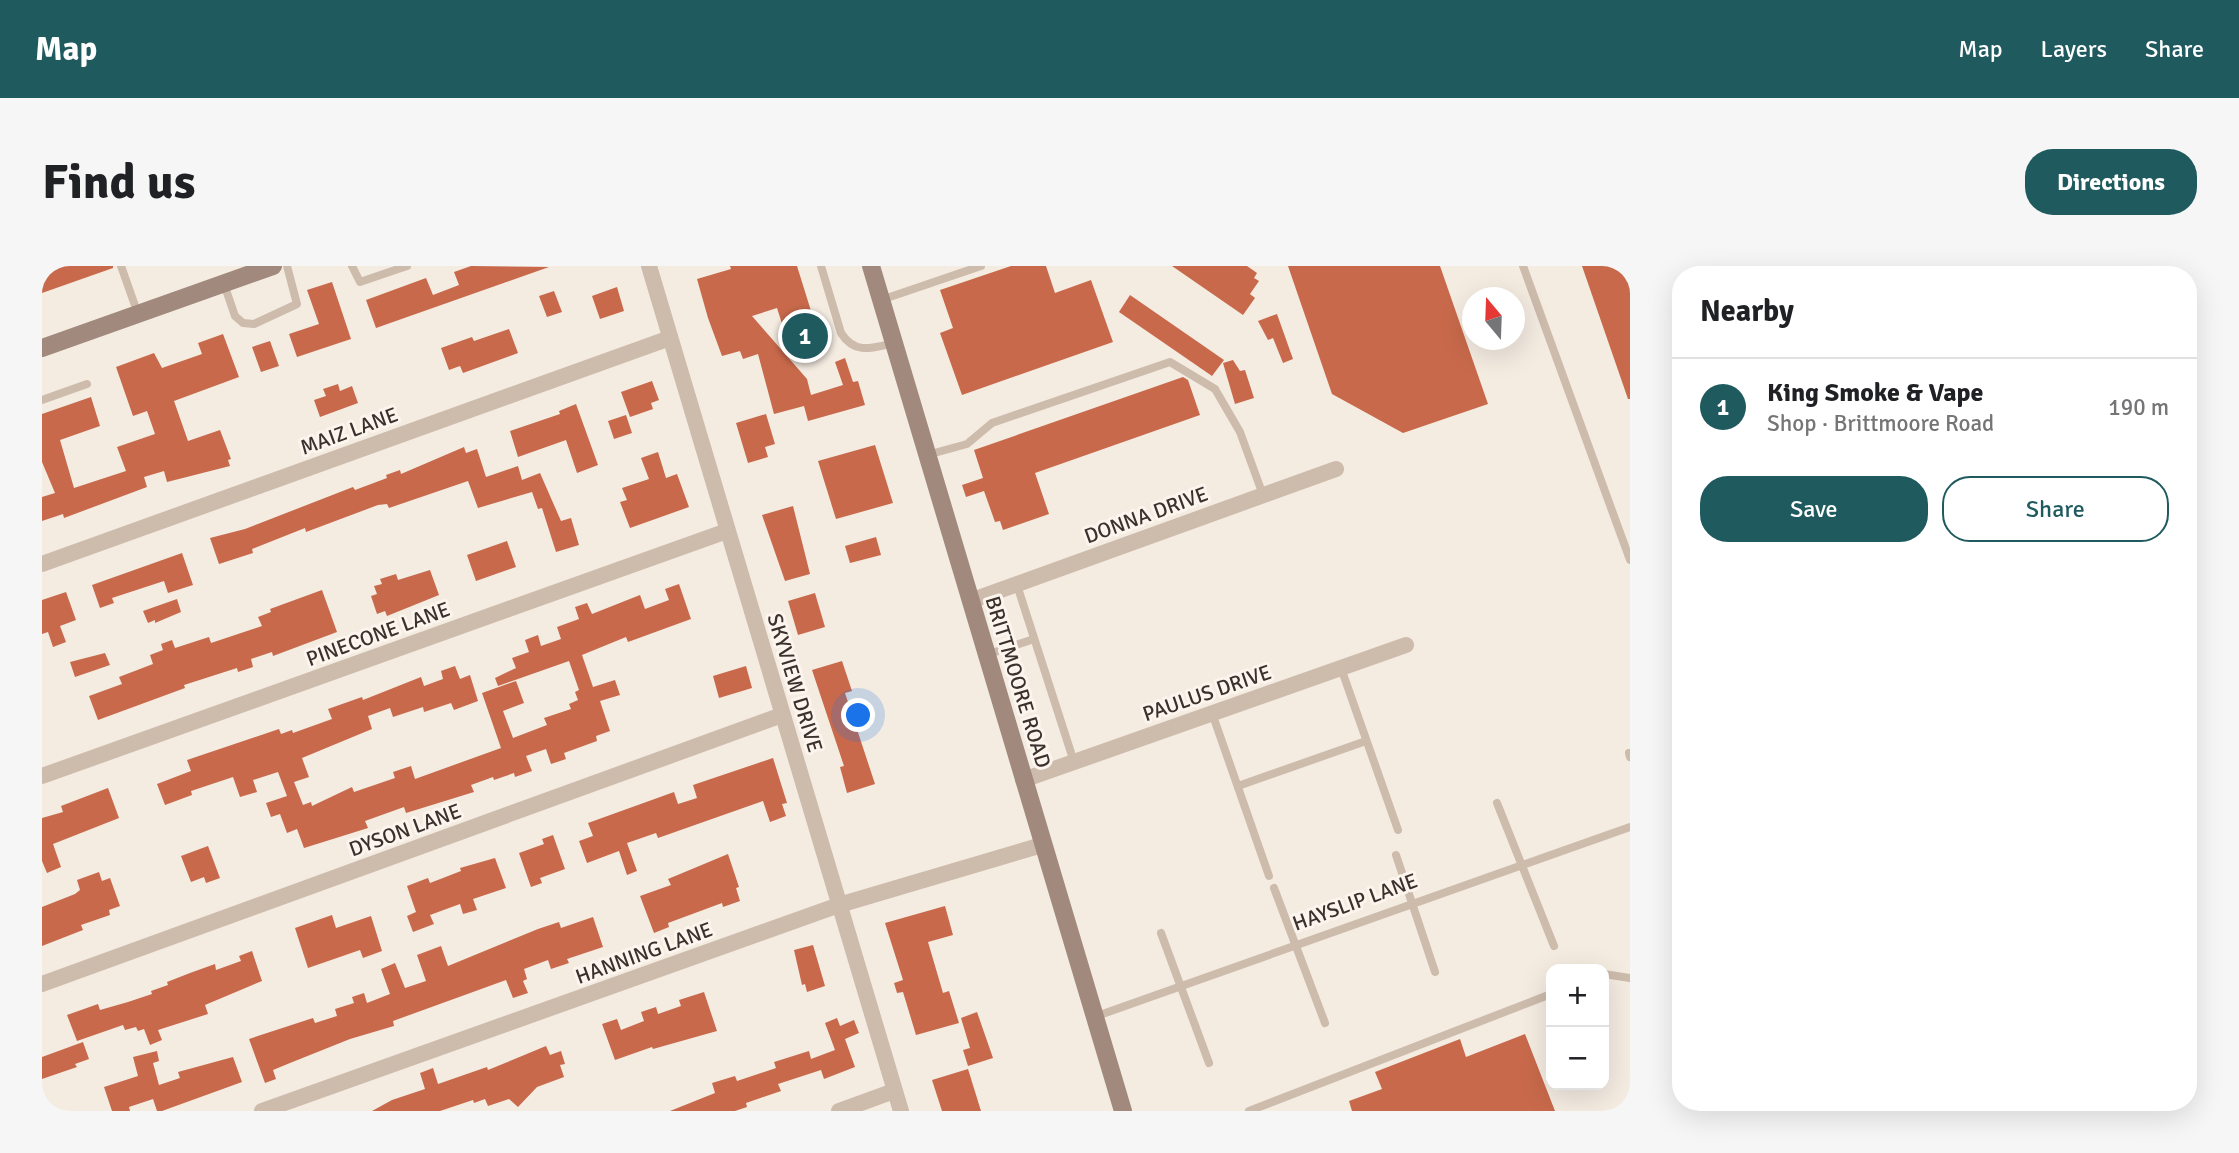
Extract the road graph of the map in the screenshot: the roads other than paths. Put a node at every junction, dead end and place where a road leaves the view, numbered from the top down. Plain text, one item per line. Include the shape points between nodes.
1 (121, 266) edge
2 (273, 266) edge
3 (287, 266) edge
4 (352, 266) edge
5 (407, 266) edge
6 (649, 266) edge
7 (821, 266) edge
8 (871, 266) edge
9 (981, 266) edge
10 (1523, 266) edge
11 (233, 276) edge
12 (881, 300) junction
13 (138, 314) junction
14 (670, 338) junction
15 (894, 343) junction
16 (42, 348) edge
17 (86, 384) dead end
18 (42, 400) edge
19 (927, 455) junction
20 (1336, 469) dead end
21 (1263, 495) junction
22 (727, 531) junction
23 (1630, 560) edge
24 (42, 564) edge
25 (1017, 585) junction
26 (970, 601) junction
27 (1034, 639) junction
28 (1406, 645) dead end
29 (986, 655) junction
30 (1341, 668) junction
31 (1212, 713) junction
32 (782, 715) junction
33 (1366, 741) junction
34 (1074, 762) junction
35 (42, 776) edge
36 (1023, 780) junction
37 (1238, 786) junction
38 (1497, 803) dead end
39 (1630, 827) edge
40 (1398, 830) dead end
41 (1042, 845) junction
42 (1396, 855) dead end
43 (1522, 865) junction
44 (1269, 876) dead end
45 (1274, 888) dead end
46 (1412, 904) junction
47 (839, 905) junction
48 (1161, 933) dead end
49 (1295, 946) junction
50 (1554, 946) dead end
51 (1435, 972) dead end
52 (1609, 975) edge
53 (1630, 978) edge
54 (42, 984) edge
55 (1180, 986) junction
56 (1546, 996) edge
57 (1094, 1017) junction
58 (1325, 1023) dead end
59 (1209, 1063) dead end
60 (894, 1091) junction
61 (262, 1111) edge
62 (839, 1111) edge
63 (901, 1111) edge
64 (1123, 1111) edge
65 (1249, 1111) edge

1 - 13 lane
2 - 11 main road
3 - 11 lane via 297,304 254,324 235,316
4 - 5 lane via 360,282
6 - 14 street, SKYVIEW DRIVE
7 - 15 lane via 847,342 867,349
8 - 12 main road, BRITTMOORE ROAD
9 - 12 lane
10 - 23 lane
11 - 13 main road
12 - 15 main road, BRITTMOORE ROAD
13 - 16 main road
14 - 22 street, SKYVIEW DRIVE
14 - 24 street, MAIZ LANE
15 - 19 main road, BRITTMOORE ROAD
17 - 18 lane
19 - 21 lane via 967,444 992,423 1170,362 1214,389 1240,432
19 - 26 main road, BRITTMOORE ROAD
20 - 21 street, DONNA DRIVE
21 - 25 street, DONNA DRIVE
22 - 32 street, SKYVIEW DRIVE
22 - 35 street, PINECONE LANE
25 - 26 street, DONNA DRIVE
25 - 27 lane
26 - 29 main road, BRITTMOORE ROAD
27 - 29 lane
27 - 34 lane
28 - 30 street, PAULUS DRIVE
29 - 36 main road, BRITTMOORE ROAD
30 - 31 street, PAULUS DRIVE
30 - 33 lane
31 - 34 street, PAULUS DRIVE
31 - 37 lane
32 - 47 street, SKYVIEW DRIVE
32 - 54 street, DYSON LANE
33 - 37 lane
33 - 40 lane
34 - 36 street, PAULUS DRIVE
36 - 41 main road, BRITTMOORE ROAD
37 - 44 lane
38 - 43 lane
39 - 43 lane, HAYSLIP LANE
41 - 47 street, HANNING LANE
41 - 57 main road, BRITTMOORE ROAD
42 - 46 lane
43 - 46 lane, HAYSLIP LANE
43 - 50 lane
45 - 49 lane
46 - 49 lane, HAYSLIP LANE
46 - 51 lane
47 - 60 street, SKYVIEW DRIVE
47 - 61 street, HANNING LANE
48 - 55 lane
49 - 55 lane, HAYSLIP LANE
49 - 58 lane
52 - 53 lane
55 - 57 lane, HAYSLIP LANE
55 - 59 lane
56 - 65 lane
57 - 64 main road, BRITTMOORE ROAD
60 - 62 street
60 - 63 street, SKYVIEW DRIVE

